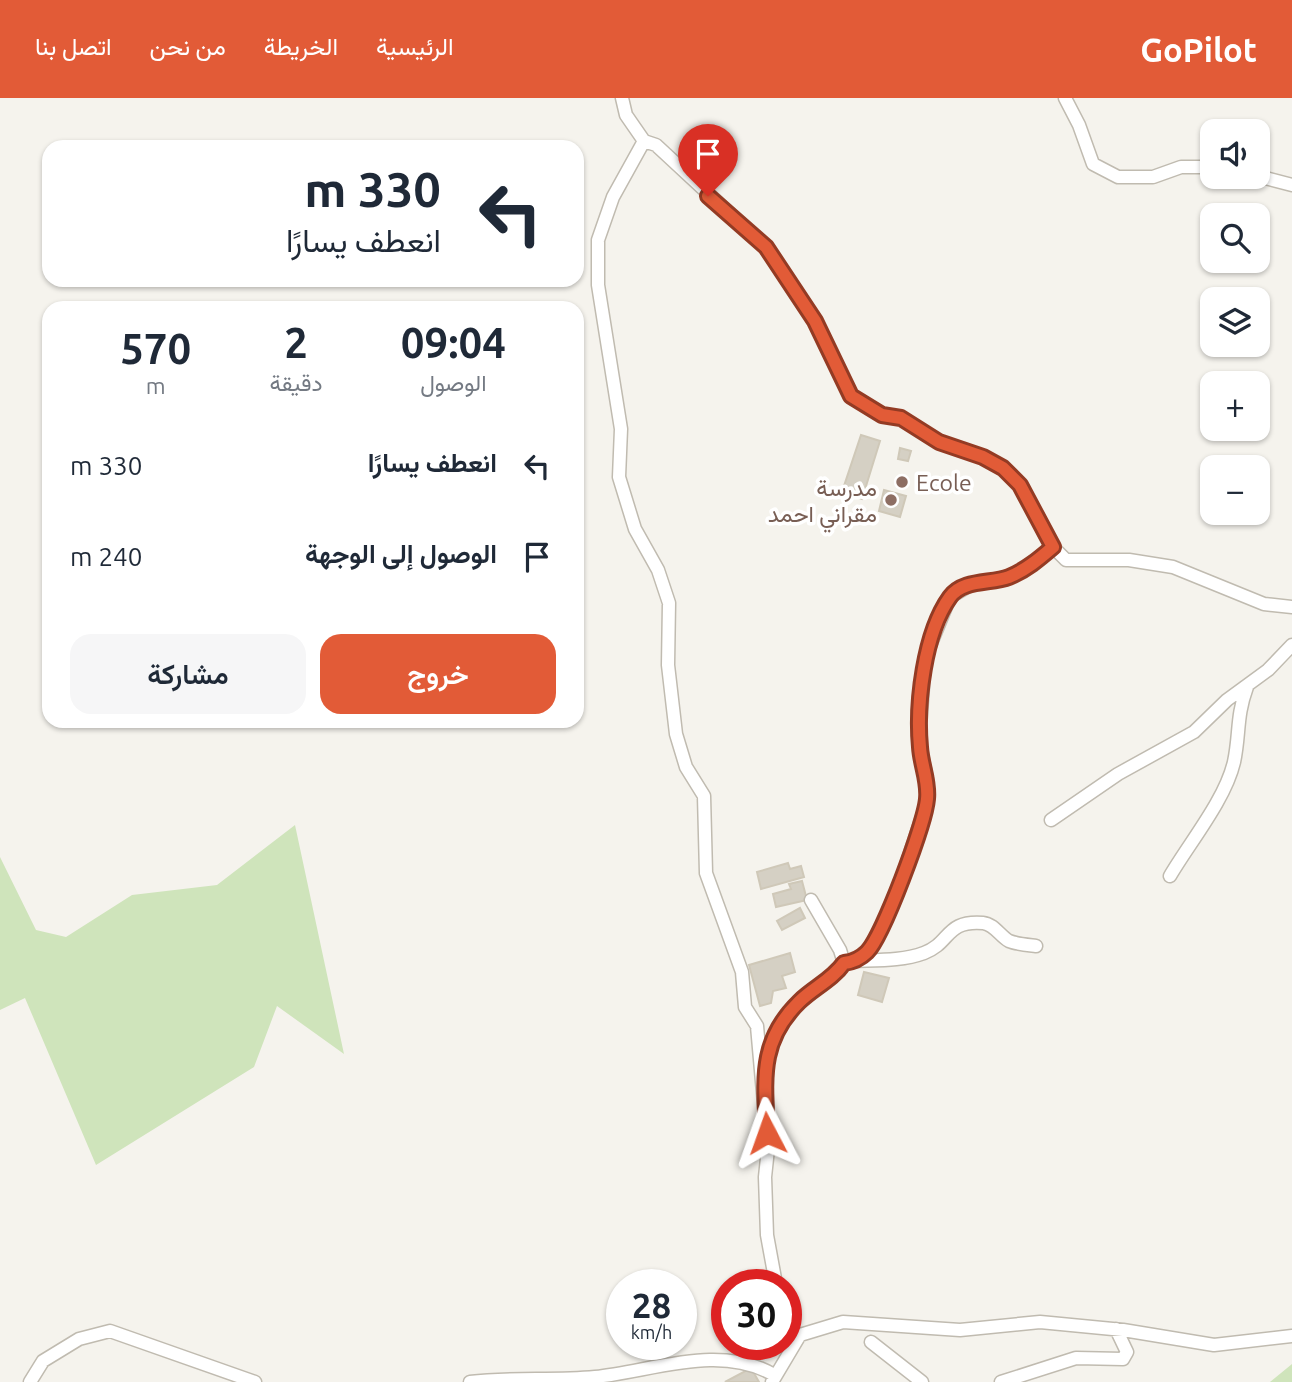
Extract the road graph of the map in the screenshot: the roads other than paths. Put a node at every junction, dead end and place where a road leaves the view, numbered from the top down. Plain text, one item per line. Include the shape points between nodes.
1 (622, 98) edge
2 (1065, 98) edge
3 (644, 141) junction
4 (1200, 167) edge
5 (1270, 179) edge
6 (1292, 185) edge
7 (1053, 547) junction
8 (1292, 607) edge
9 (1292, 645) edge
10 (1247, 687) junction
11 (1051, 820) dead end
12 (1170, 876) dead end
13 (811, 900) dead end
14 (1035, 946) dead end
15 (849, 962) junction
16 (763, 1077) junction
17 (773, 1269) edge
18 (1116, 1329) junction
19 (802, 1334) edge
20 (1292, 1336) edge
21 (872, 1342) dead end
22 (784, 1360) edge
23 (773, 1380) edge
24 (30, 1382) edge
25 (255, 1382) edge
26 (470, 1382) edge
27 (922, 1382) edge
28 (1001, 1382) edge

1 - 3 street via 626,115
2 - 4 street via 1093,164 1118,177 1153,177 1181,167
3 - 7 street via 656,145 766,247 815,321 851,396 882,415 901,418 939,442 1003,468 1020,485
3 - 16 street via 613,197 598,240 598,285 621,429 618,477 635,529 658,570 669,603 668,665 676,734 686,767 704,796 706,873 742,972 745,1007 757,1026
5 - 6 street
7 - 8 street via 1066,560 1129,560 1173,567 1264,604
7 - 15 street via 1021,572 972,584 950,597 925,658 919,740 927,802 894,902 869,951
9 - 10 street
10 - 11 street via 1194,732 1118,774
10 - 12 street via 1238,712 1234,763 1217,803
13 - 15 street
14 - 15 street via 1010,941 987,923 965,923 950,929 940,943 925,952
15 - 16 street via 784,1017
16 - 17 street via 767,1235
18 - 19 street via 1040,1322 960,1330 843,1322
18 - 20 street via 1214,1345
18 - 28 street via 1128,1352 1123,1359 1076,1358
21 - 27 street
22 - 23 street
23 - 26 street via 745,1362 698,1360 595,1377
24 - 25 street via 43,1361 79,1339 110,1331

